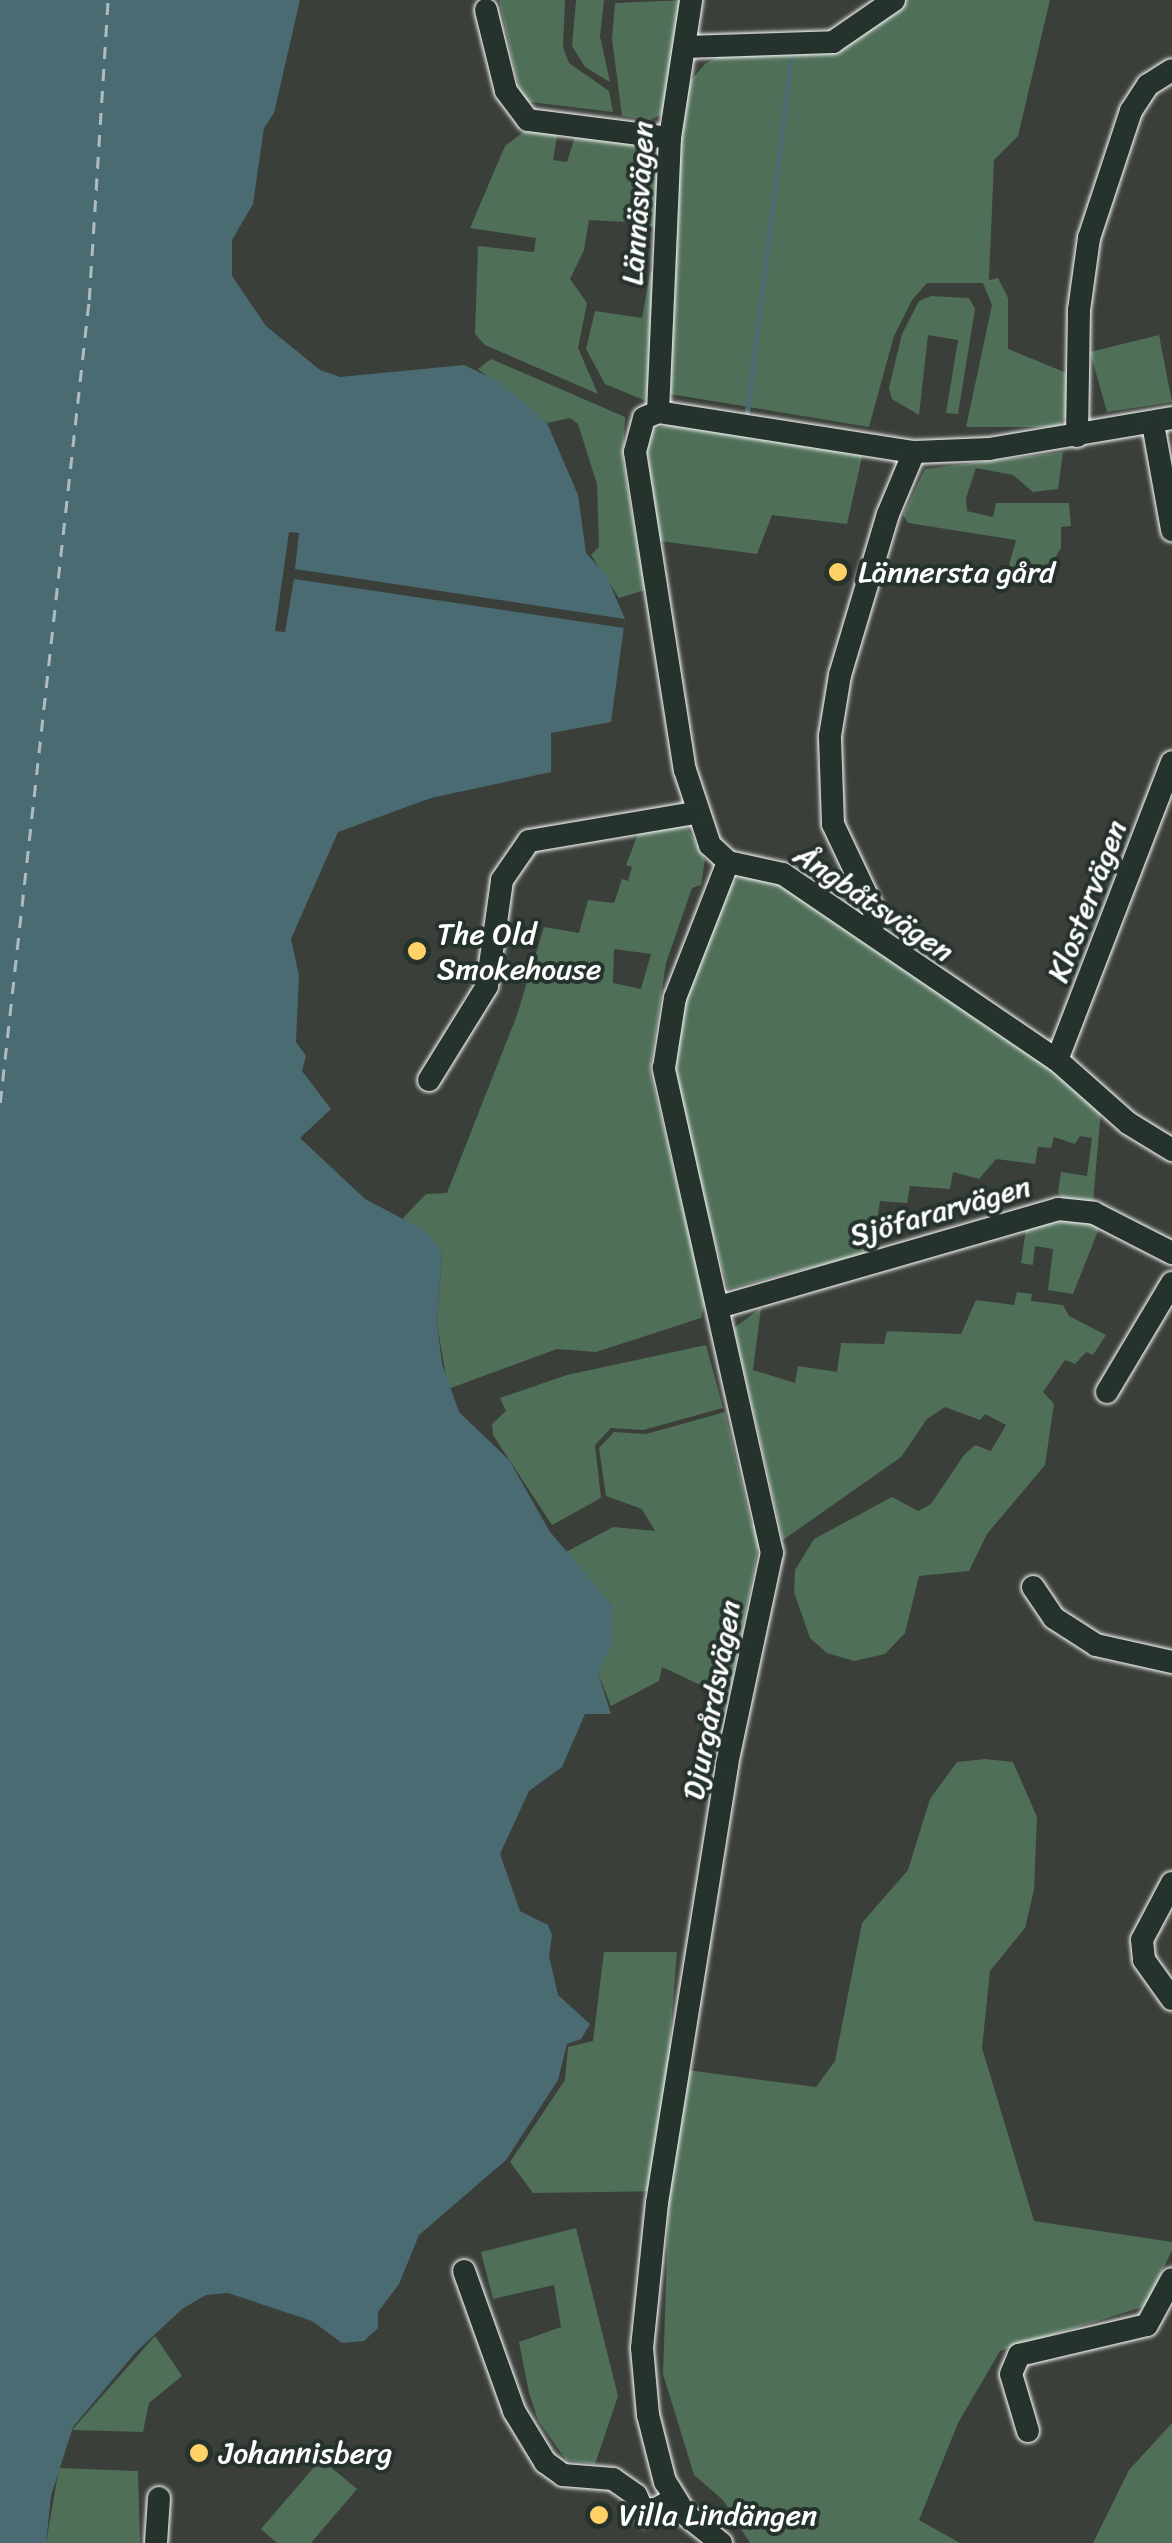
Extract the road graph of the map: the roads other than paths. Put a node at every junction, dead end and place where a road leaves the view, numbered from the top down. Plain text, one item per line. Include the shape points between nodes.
1 (691, 0) edge
2 (894, 0) edge
3 (486, 10) dead end
4 (686, 47) junction
5 (1172, 70) edge
6 (670, 138) junction
7 (658, 412) junction
8 (1163, 421) edge
9 (1078, 436) junction
10 (914, 452) junction
11 (1172, 530) edge
12 (1172, 762) edge
13 (694, 813) junction
14 (728, 862) junction
15 (871, 933) junction
16 (1057, 1060) junction
17 (429, 1080) dead end
18 (1172, 1150) edge
19 (1172, 1252) edge
20 (1172, 1283) edge
21 (719, 1307) junction
22 (1106, 1392) dead end
23 (1033, 1587) dead end
24 (1172, 1662) edge
25 (1172, 1883) edge
26 (1172, 1999) edge
27 (464, 2271) dead end
28 (1172, 2279) edge
29 (1028, 2431) dead end
30 (159, 2498) dead end
31 (674, 2499) junction
32 (156, 2543) edge
33 (721, 2543) edge

1 - 4 street, Lännäsvägen
2 - 4 street via 833,42
3 - 6 street via 506,91 528,120
4 - 6 street, Lännäsvägen
5 - 9 street via 1148,85 1131,111 1089,238 1078,310
6 - 7 street, Lännäsvägen
7 - 10 street
7 - 13 street via 644,418 635,452
8 - 9 street
8 - 11 street
9 - 10 street
10 - 15 street via 888,514 840,675 830,736 834,824 875,913
12 - 16 street, Klostervägen
13 - 14 street via 710,845
13 - 17 street via 528,842 502,880 486,986
14 - 15 street, Ångbåtsvägen via 783,874
14 - 21 street, Djurgårdsvägen via 675,998 663,1048 666,1089
15 - 16 street, Ångbåtsvägen
16 - 18 street, Ångbåtsvägen via 1128,1123
19 - 21 street, Sjöfararvägen via 1094,1213 1058,1210
20 - 22 street
21 - 31 street, Djurgårdsvägen via 772,1553 727,1764 642,2318 648,2416
23 - 24 street via 1054,1618 1094,1651
25 - 26 street via 1142,1940 1144,1960
27 - 31 street via 514,2411 545,2462 564,2475 613,2479 636,2495 645,2515
28 - 29 street via 1147,2324 1019,2355 1011,2374
30 - 32 street
31 - 33 street, Djurgårdsvägen

